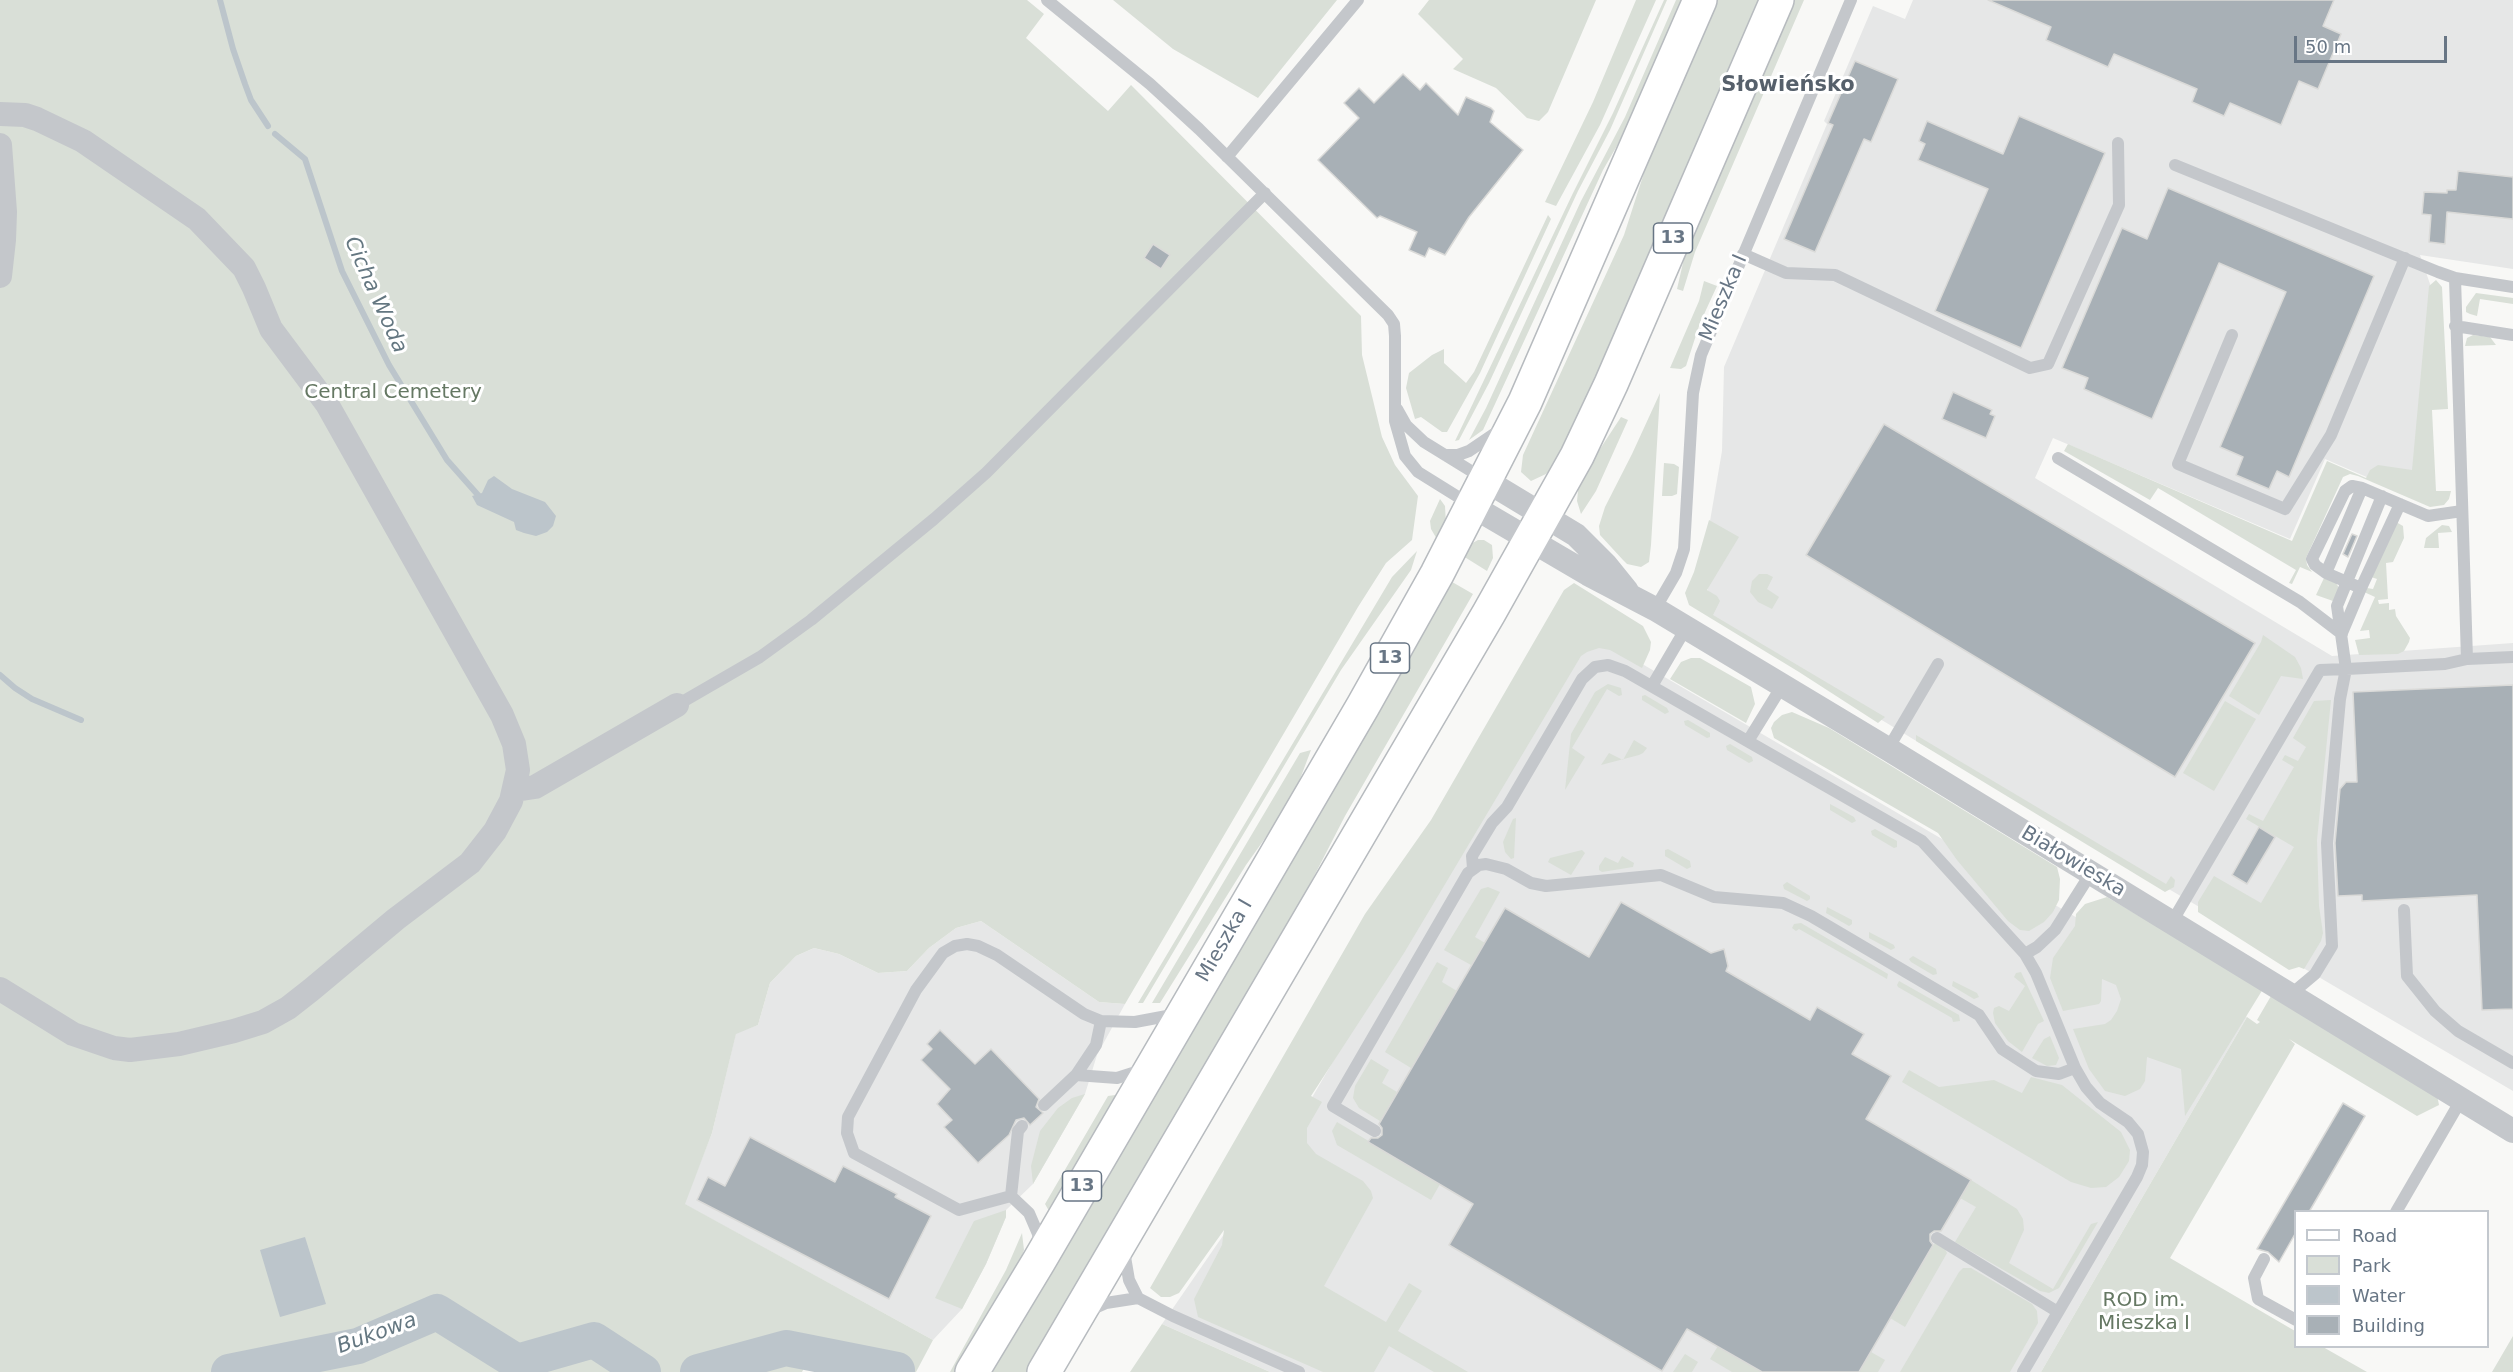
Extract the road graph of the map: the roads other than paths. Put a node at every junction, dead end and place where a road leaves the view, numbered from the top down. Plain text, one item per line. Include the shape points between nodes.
1 (1047, 0) edge
2 (1358, 0) edge
3 (1700, 0) edge
4 (1777, 0) edge
5 (1851, 0) edge
6 (0, 114) edge
7 (2118, 143) dead end
8 (0, 145) edge
9 (1227, 157) junction
10 (2175, 165) dead end
11 (1265, 193) junction
12 (1743, 254) junction
13 (2405, 258) junction
14 (0, 276) edge
15 (2455, 278) junction
16 (2513, 287) edge
17 (2455, 326) junction
18 (2232, 335) dead end
19 (2513, 335) edge
20 (1395, 401) junction
21 (1525, 402) junction
22 (1445, 455) junction
23 (2058, 458) dead end
24 (2362, 488) junction
25 (1479, 493) junction
26 (2382, 496) junction
27 (2400, 504) junction
28 (2462, 511) junction
29 (1538, 528) junction
30 (2326, 573) junction
31 (2346, 582) junction
32 (2361, 588) junction
33 (1655, 609) junction
34 (1686, 628) junction
35 (2342, 634) junction
36 (2513, 657) edge
37 (2467, 659) junction
38 (1938, 664) dead end
39 (2346, 669) junction
40 (1652, 686) junction
41 (1782, 686) junction
42 (677, 705) joint
43 (1748, 741) junction
44 (1888, 749) junction
45 (515, 790) junction
46 (1473, 868) junction
47 (2091, 873) junction
48 (2404, 910) dead end
49 (2172, 922) junction
50 (2025, 954) junction
51 (0, 989) edge
52 (2290, 995) junction
53 (1191, 999) junction
54 (1101, 1021) junction
55 (1155, 1061) junction
56 (2513, 1063) edge
57 (2075, 1068) junction
58 (1076, 1075) junction
59 (2461, 1100) junction
60 (1044, 1105) dead end
61 (1022, 1126) dead end
62 (1375, 1131) dead end
63 (2513, 1131) edge
64 (1011, 1196) junction
65 (2397, 1210) edge
66 (1125, 1234) junction
67 (1937, 1238) dead end
68 (2264, 1259) dead end
69 (1039, 1261) junction
70 (1138, 1298) junction
71 (2058, 1312) junction
72 (1076, 1319) junction
73 (2294, 1319) edge
74 (972, 1372) edge
75 (1044, 1372) edge
76 (1299, 1372) edge
77 (2023, 1372) edge

1 - 9 lane via 1150,84
2 - 9 lane
3 - 21 main road, Mieszka I / 13
4 - 29 main road, 13 via 1611,384
5 - 12 lane, Mieszka I
6 - 45 street via 37,119 82,141 196,219 244,268 271,329 327,404 502,715 517,761
7 - 12 lane via 2119,205 2048,364 2030,368 1835,275 1786,273
8 - 14 street via 4,212
9 - 11 lane
10 - 13 lane
11 - 20 lane via 1394,324
11 - 42 lane via 994,465 934,519 760,657
12 - 33 lane, Mieszka I via 1708,333 1695,375 1684,549 1676,573
13 - 15 lane
13 - 18 lane via 2331,435 2285,509 2178,464
15 - 16 lane
15 - 17 lane
17 - 19 lane
17 - 28 lane
20 - 22 lane via 1410,430
20 - 25 lane via 1401,446 1410,464 1418,472
21 - 22 lane, Mieszka I via 1482,444 1458,455
21 - 25 main road, Mieszka I / 13
22 - 25 lane
23 - 35 lane via 2300,602
24 - 26 lane
24 - 30 lane
24 - 30 lane via 2352,486 2345,491 2312,559
25 - 29 street
25 - 53 main road, Mieszka I / 13 via 1391,657
26 - 27 lane
26 - 31 lane
27 - 28 lane via 2428,516
27 - 32 lane
28 - 37 lane
29 - 33 street, Białowieska via 1593,577
29 - 66 main road, 13
30 - 31 lane
31 - 32 lane
31 - 35 lane via 2337,606
32 - 35 lane
33 - 34 street, Białowieska
34 - 40 lane
34 - 41 street, Białowieska
35 - 39 lane
36 - 37 lane
37 - 39 lane via 2445,664
38 - 44 lane
39 - 49 lane via 2320,670
39 - 52 lane via 2327,843 2332,946 2315,974
40 - 43 lane
40 - 46 lane via 1613,666 1590,670 1507,807 1472,856
41 - 43 lane
41 - 44 street, Białowieska
42 - 45 street via 535,787
43 - 50 lane via 1917,837
44 - 47 street, Białowieska
45 - 51 street via 495,831 461,872 396,919 288,1008 263,1022 179,1044 114,1048 73,1034
46 - 57 lane via 1494,865 1546,886 1661,875 1714,897 1783,903 1979,1015 2002,1048 2036,1071 2059,1074
46 - 62 lane via 1333,1106
47 - 49 street, Białowieska
47 - 50 lane via 2055,930
48 - 56 lane via 2407,976 2435,1011 2458,1031
49 - 52 street, Białowieska
50 - 57 lane
52 - 59 street, Białowieska
53 - 54 lane via 1167,1016 1135,1022
53 - 55 main road, Mieszka I / 13
54 - 58 lane via 1096,1044
54 - 64 lane via 1084,1014 997,955 978,946 955,946 943,954 916,990 848,1118 847,1133 854,1153 960,1210
55 - 58 lane via 1132,1075 1117,1078
55 - 69 main road, Mieszka I / 13
57 - 71 lane via 2090,1092 2138,1134 2143,1152 2137,1177
58 - 60 lane
59 - 63 street, Białowieska
59 - 65 lane
61 - 64 lane via 1018,1131
64 - 69 lane via 1034,1221
66 - 70 lane via 1125,1269
66 - 72 main road, 13
67 - 71 lane
68 - 73 lane via 2254,1278 2258,1299
69 - 74 main road, Mieszka I / 13
70 - 72 lane via 1106,1303
70 - 76 lane
71 - 77 lane
72 - 75 main road, 13

